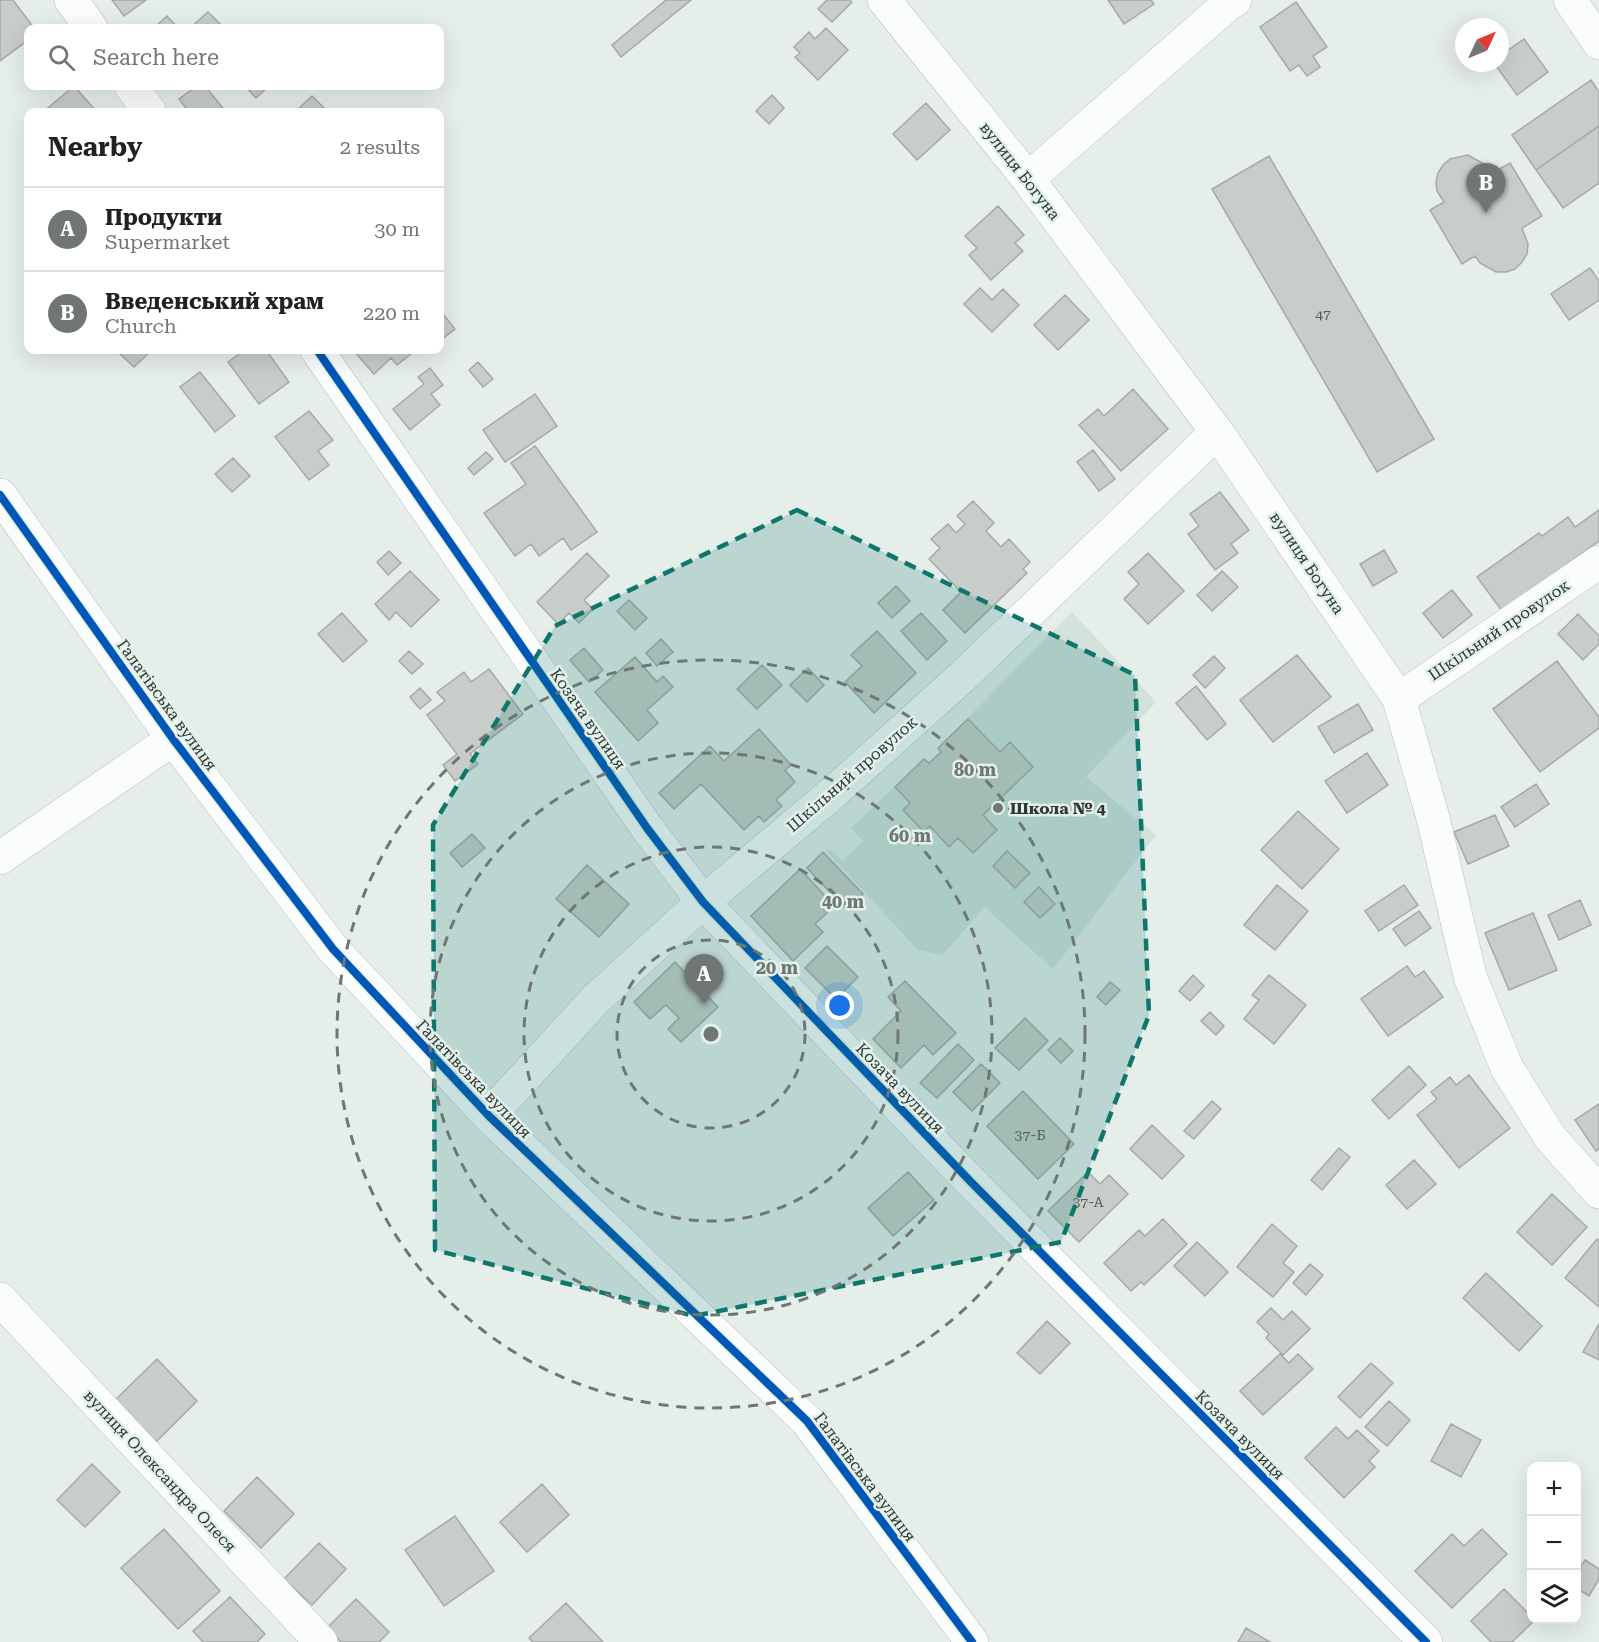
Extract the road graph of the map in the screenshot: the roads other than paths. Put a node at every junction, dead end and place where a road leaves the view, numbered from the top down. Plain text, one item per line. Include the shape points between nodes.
1 (71, 0) edge
2 (884, 0) edge
3 (1236, 0) edge
4 (1570, 0) edge
5 (88, 24) edge
6 (1599, 43) edge
7 (134, 90) edge
8 (147, 108) edge
9 (1028, 179) junction
10 (320, 354) edge
11 (1217, 432) junction
12 (0, 495) edge
13 (1599, 562) edge
14 (1399, 699) junction
15 (173, 739) junction
16 (0, 858) edge
17 (703, 902) junction
18 (489, 1116) junction
19 (1599, 1192) edge
20 (0, 1299) edge
21 (321, 1642) edge
22 (972, 1642) edge
23 (1426, 1642) edge

1 - 5 street
2 - 9 street, вулиця Богуна
3 - 9 street
4 - 6 street
7 - 8 street
9 - 11 street, вулиця Богуна
10 - 17 street, Козача вулиця via 646,828
11 - 14 street, вулиця Богуна
11 - 17 street, Шкільний провулок via 963,676
12 - 15 street, Галатівська вулиця
13 - 14 street, Шкільний провулок
14 - 19 street, вулиця Богуна via 1434,818 1470,976 1507,1068 1550,1137
15 - 16 street
15 - 18 street, Галатівська вулиця via 333,949
17 - 18 street, Шкільний провулок via 596,999
17 - 23 street, Козача вулиця via 971,1182
18 - 22 street, Галатівська вулиця via 807,1421
20 - 21 street, вулиця Олександра Олеся

